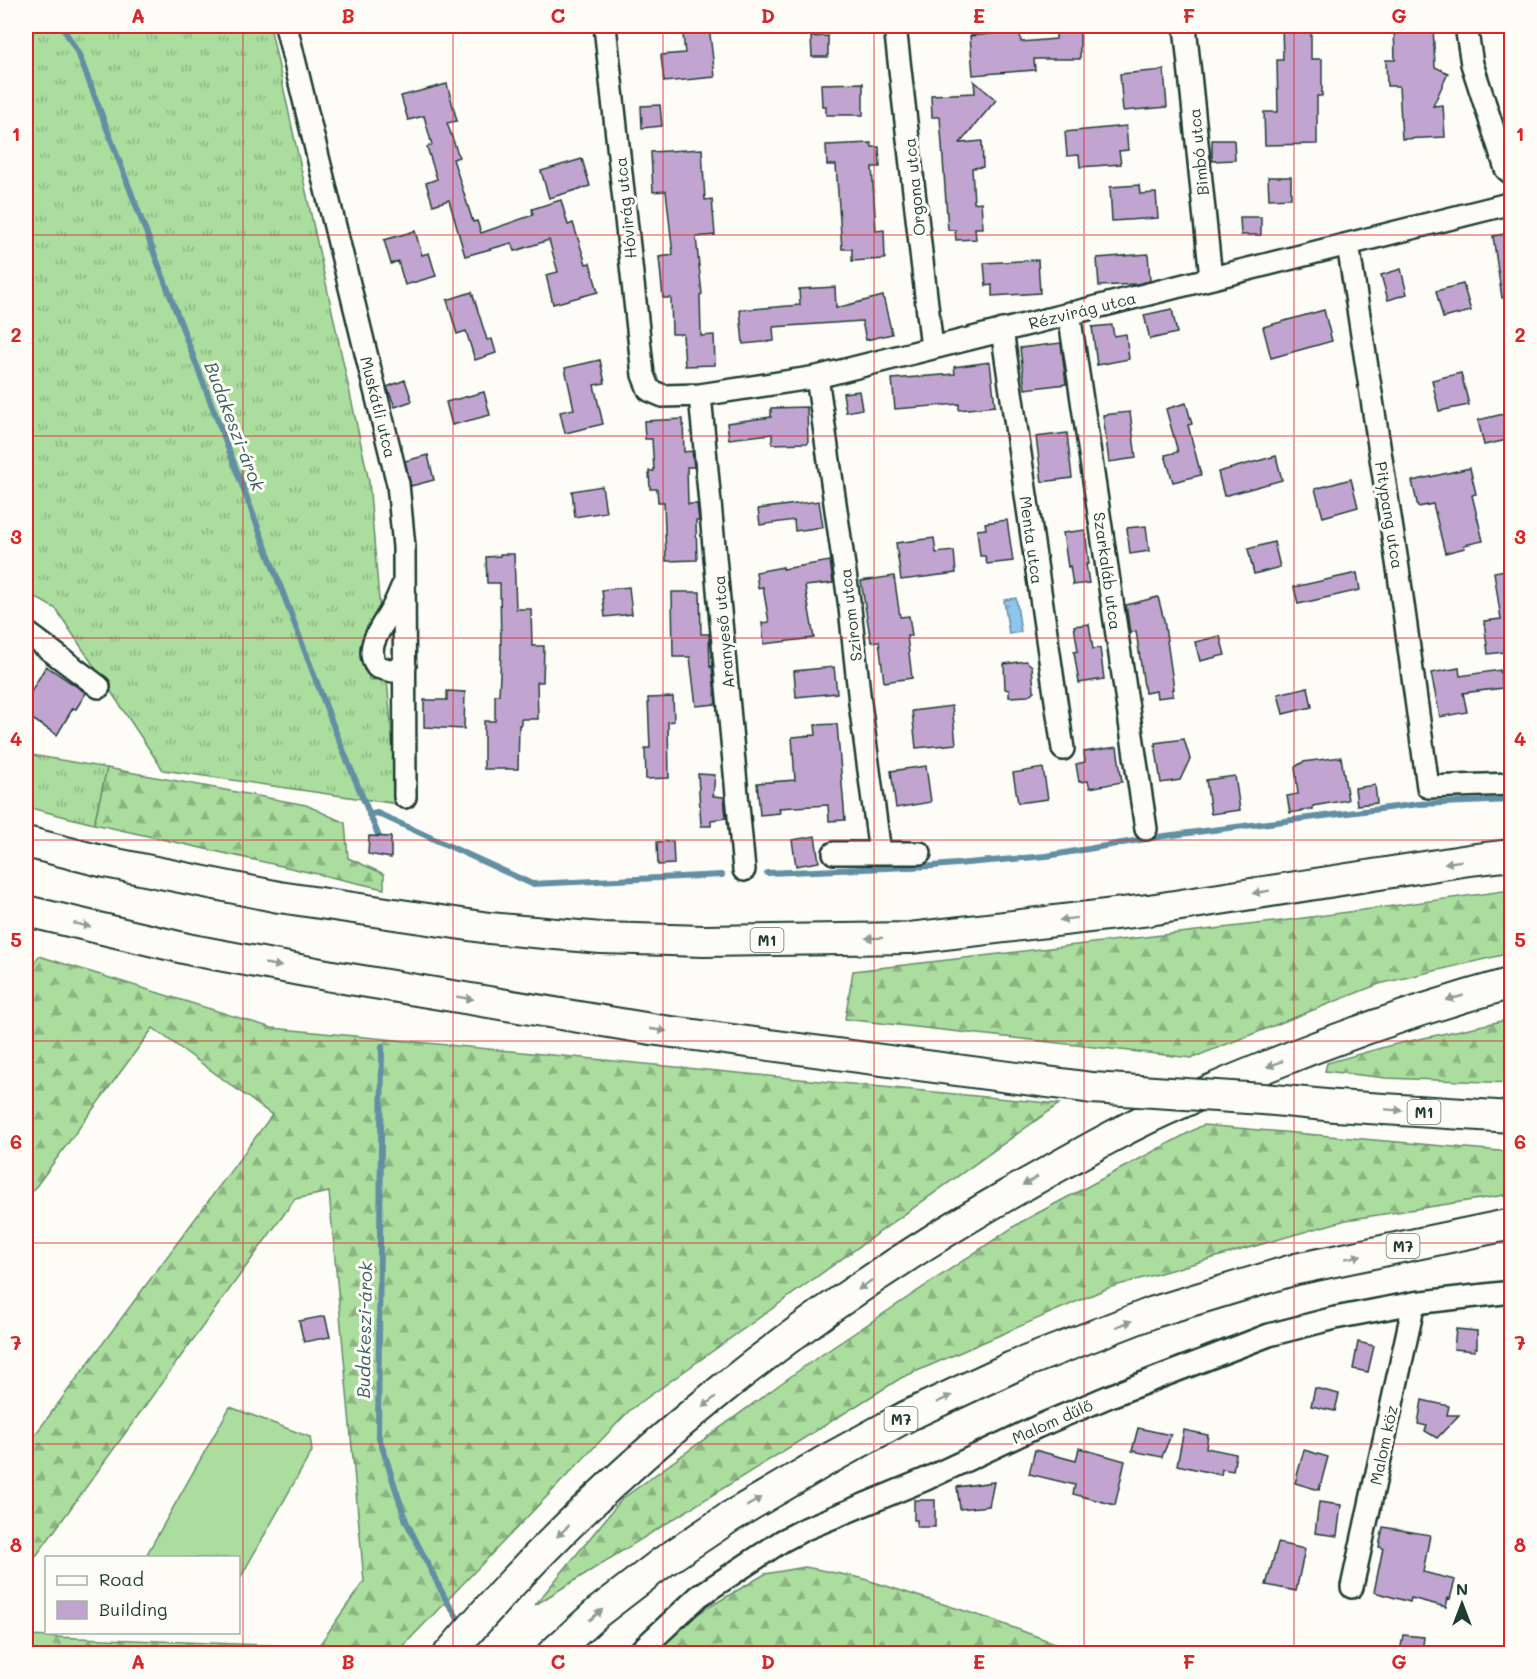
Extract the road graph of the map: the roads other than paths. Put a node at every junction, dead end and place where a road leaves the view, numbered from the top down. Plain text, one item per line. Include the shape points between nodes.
1 (286, 26) edge
2 (605, 26) edge
3 (896, 26) edge
4 (1185, 26) edge
5 (1466, 26) edge
6 (1512, 174) edge
7 (1512, 200) edge
8 (1348, 244) junction
9 (1211, 278) junction
10 (1070, 313) junction
11 (1002, 330) junction
12 (932, 348) junction
13 (817, 377) junction
14 (649, 390) joint
15 (700, 395) junction
16 (405, 581) junction
17 (26, 632) edge
18 (405, 666) junction
19 (99, 687) dead end
20 (1063, 749) dead end
21 (1512, 784) edge
22 (405, 797) dead end
23 (1146, 829) dead end
24 (26, 842) edge
25 (834, 853) dead end
26 (880, 853) junction
27 (920, 853) dead end
28 (1512, 855) edge
29 (744, 870) dead end
30 (26, 911) edge
31 (1512, 982) edge
32 (1512, 1117) edge
33 (1512, 1224) edge
34 (1512, 1292) edge
35 (1414, 1303) junction
36 (1353, 1587) dead end
37 (463, 1638) edge
38 (552, 1653) edge
39 (637, 1653) edge

1 - 16 street, Muskátli utca via 398,484
2 - 14 street, Hóvirág utca via 643,375
3 - 12 street, Orgona utca
4 - 9 street, Bimbó utca
5 - 6 street via 1472,64 1506,169
7 - 8 street, Rézvirág utca
8 - 9 street, Rézvirág utca
8 - 21 street, Pitypang utca via 1400,575 1428,787
9 - 10 street, Rézvirág utca
10 - 11 street, Rézvirág utca
10 - 23 street, Szarkaláb utca
11 - 12 street, Rézvirág utca
11 - 20 street, Menta utca
12 - 13 street, Rézvirág utca
13 - 15 street, Rézvirág utca
13 - 26 street, Szirom utca
14 - 15 street, Rézvirág utca via 663,396
15 - 29 street, Aranyeső utca
16 - 18 street, Muskátli utca
16 - 18 street via 373,642 372,660 377,667 393,671
17 - 19 street
18 - 22 street, Muskátli utca
28 -> 24 highway, M1 via 1149,910 910,938 704,941 602,938 477,927 279,897
25 - 26 street
26 - 27 street
30 -> 32 highway, M1, bridge via 192,950 657,1030 1092,1088
31 -> 37 highway via 1434,1004 1329,1042 1179,1103 1081,1153 946,1231 830,1309 681,1424 544,1549
38 -> 33 highway, M7 via 663,1562 729,1517 907,1416 1012,1367 1154,1312 1296,1269
34 - 35 street, Malom dűlő
35 - 36 street, Malom köz
35 - 39 street, Malom dűlő via 1335,1318 1220,1352 1049,1421 924,1480 805,1529 699,1596

